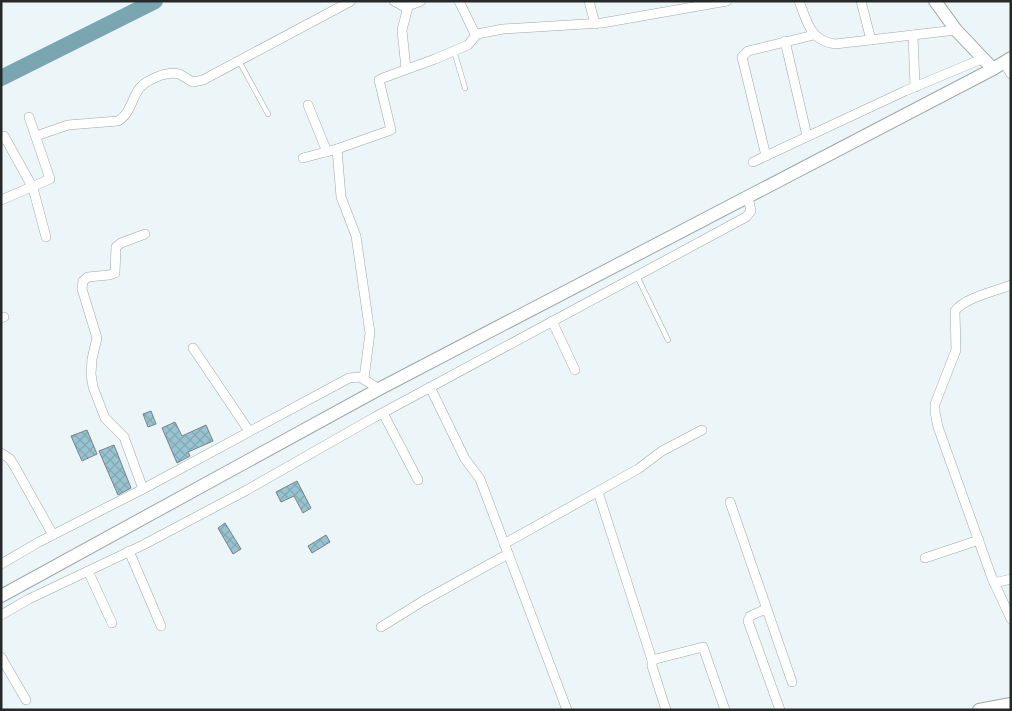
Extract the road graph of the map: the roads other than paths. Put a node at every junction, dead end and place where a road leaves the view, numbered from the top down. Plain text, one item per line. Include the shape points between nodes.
1 (351, 1) edge
2 (394, 1) edge
3 (421, 1) edge
4 (459, 1) edge
5 (589, 1) edge
6 (727, 1) edge
7 (799, 1) edge
8 (861, 1) edge
9 (935, 1) edge
10 (408, 7) junction
11 (595, 24) junction
12 (956, 30) junction
13 (477, 34) junction
14 (814, 35) junction
15 (913, 35) junction
16 (871, 40) junction
17 (785, 41) junction
18 (454, 51) junction
19 (984, 58) junction
20 (239, 61) junction
21 (1002, 63) edge
22 (406, 69) junction
23 (1011, 74) edge
24 (915, 87) junction
25 (465, 88) dead end
26 (308, 105) dead end
27 (268, 114) dead end
28 (29, 117) dead end
29 (4, 136) dead end
30 (36, 136) junction
31 (807, 136) junction
32 (337, 149) junction
33 (327, 152) junction
34 (766, 156) junction
35 (303, 158) dead end
36 (753, 162) dead end
37 (33, 188) junction
38 (748, 197) junction
39 (1, 200) edge
40 (145, 234) dead end
41 (46, 237) dead end
42 (637, 276) junction
43 (1011, 285) edge
44 (552, 321) junction
45 (668, 340) dead end
46 (192, 348) dead end
47 (575, 370) dead end
48 (364, 378) junction
49 (430, 387) junction
50 (379, 389) junction
51 (383, 413) junction
52 (702, 430) dead end
53 (249, 431) junction
54 (1, 453) edge
55 (418, 480) dead end
56 (144, 489) junction
57 (598, 492) junction
58 (730, 502) dead end
59 (53, 535) junction
60 (979, 540) junction
61 (504, 544) junction
62 (129, 551) junction
63 (508, 554) junction
64 (924, 558) dead end
65 (1, 564) edge
66 (88, 571) junction
67 (1011, 579) edge
68 (994, 583) junction
69 (1, 596) edge
70 (766, 609) junction
71 (1, 615) edge
72 (1011, 619) edge
73 (112, 623) dead end
74 (161, 626) dead end
75 (381, 627) dead end
76 (1, 657) edge
77 (652, 660) junction
78 (792, 682) dead end
79 (26, 700) dead end
80 (1011, 704) edge
81 (567, 710) edge
82 (666, 710) edge
83 (724, 710) edge
84 (780, 710) edge
85 (979, 710) edge

1 - 20 street
2 - 10 street
3 - 10 street
4 - 13 street
5 - 11 street
6 - 11 street
7 - 14 street
8 - 16 street
9 - 12 street
10 - 22 street via 402,30
11 - 13 street via 503,29
12 - 15 street
12 - 19 street
13 - 18 street via 470,44
14 - 16 street via 823,42 835,44
14 - 17 street
15 - 16 street
15 - 24 street
17 - 31 street
17 - 34 street via 748,51 742,57
18 - 22 street
18 - 25 lane
19 - 21 street
19 - 24 street
20 - 27 lane
20 - 30 street via 199,82 176,74 145,83 137,90 125,117 118,121 68,125
21 - 23 street
21 - 38 street
22 - 32 street via 379,80 391,130
24 - 31 street
26 - 33 street
28 - 30 street
29 - 37 street
30 - 37 street via 50,179
31 - 34 street
32 - 33 street
32 - 48 street via 341,197 356,236 370,333
33 - 35 street
34 - 36 street
37 - 39 street
37 - 41 street
38 - 42 street via 751,212 746,218
38 - 50 street
40 - 56 street via 118,245 115,249 115,273 88,277 82,289 97,338 92,359 93,387 105,418 126,441
42 - 44 street
42 - 45 lane
43 - 60 street via 968,301 955,311 956,350 934,404 938,427
44 - 47 street
44 - 49 street
46 - 53 street
48 - 50 street
48 - 53 street via 349,378
49 - 51 street
49 - 61 street via 465,459 480,479
50 - 69 street
51 - 55 street
51 - 62 street
52 - 57 street
53 - 56 street
54 - 59 street via 10,459
56 - 59 street
57 - 61 street
57 - 77 street
58 - 70 street
59 - 65 street
60 - 64 street
60 - 68 street
61 - 63 street
62 - 66 street
62 - 74 street
63 - 75 street
63 - 81 street
66 - 71 street
66 - 73 street
67 - 68 street
68 - 72 street
70 - 78 street
70 - 84 street via 750,616 748,621
76 - 79 street
77 - 82 street
77 - 83 street via 703,647
80 - 85 street

